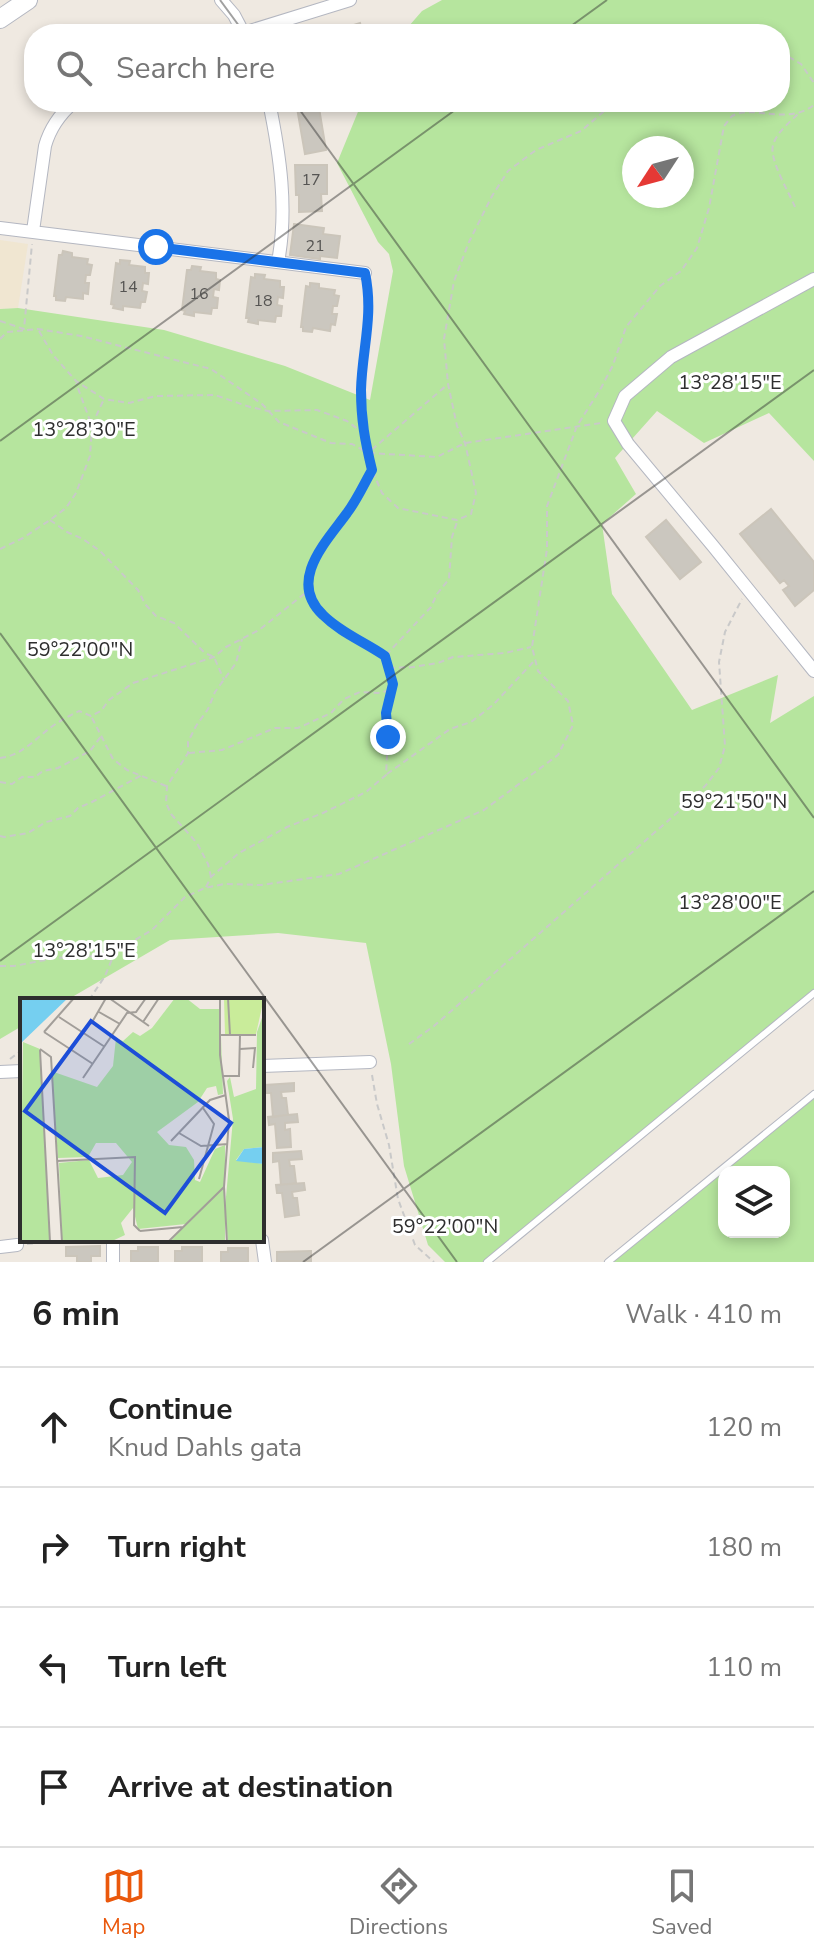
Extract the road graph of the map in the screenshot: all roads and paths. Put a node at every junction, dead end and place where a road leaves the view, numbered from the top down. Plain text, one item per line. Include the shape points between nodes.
1 (28, 0) edge
2 (221, 0) edge
3 (350, 0) edge
4 (0, 19) edge
5 (238, 24) edge
6 (274, 24) edge
7 (790, 58) edge
8 (814, 83) edge
9 (814, 105) edge
10 (64, 112) edge
11 (271, 112) edge
12 (603, 112) edge
13 (798, 114) junction
14 (795, 207) dead end
15 (0, 228) edge
16 (33, 231) junction
17 (278, 262) junction
18 (365, 273) joint
19 (814, 279) edge
20 (0, 321) edge
21 (24, 329) junction
22 (38, 329) junction
23 (0, 339) edge
24 (76, 381) junction
25 (448, 384) junction
26 (104, 399) junction
27 (268, 411) junction
28 (614, 421) junction
29 (92, 426) junction
30 (577, 426) junction
31 (363, 433) junction
32 (465, 443) junction
33 (368, 453) junction
34 (372, 470) junction
35 (50, 520) junction
36 (457, 520) junction
37 (0, 549) edge
38 (310, 589) junction
39 (748, 589) junction
40 (243, 637) junction
41 (532, 647) junction
42 (385, 656) junction
43 (214, 657) junction
44 (535, 660) junction
45 (389, 668) junction
46 (814, 671) edge
47 (224, 681) junction
48 (391, 690) junction
49 (91, 716) junction
50 (102, 735) junction
51 (188, 753) junction
52 (0, 758) edge
53 (142, 775) junction
54 (386, 775) junction
55 (0, 782) edge
56 (167, 786) junction
57 (0, 836) edge
58 (211, 877) junction
59 (205, 888) junction
60 (116, 951) junction
61 (0, 966) edge
62 (814, 993) edge
63 (90, 998) edge
64 (409, 1044) dead end
65 (370, 1062) joint
66 (264, 1066) edge
67 (20, 1071) edge
68 (0, 1072) edge
69 (814, 1094) edge
70 (49, 1242) edge
71 (262, 1242) edge
72 (17, 1245) joint
73 (0, 1247) edge
74 (265, 1262) edge
75 (434, 1262) edge
76 (487, 1262) edge
77 (608, 1262) edge

1 - 4 street
2 - 5 street
3 - 6 street
7 - 8 path
9 - 13 path
10 - 16 street via 45,146
11 - 17 street via 282,188
12 - 25 path via 581,131 536,150 508,171 492,196 454,281 444,339
13 - 14 path via 772,147
13 - 30 path via 731,116 724,126 697,248 626,327 613,365
15 - 16 street
16 - 17 street
16 - 21 path
17 - 18 street
18 - 31 path
19 - 28 street via 671,357 625,396
20 - 21 path
21 - 22 path
21 - 23 path
22 - 24 path
22 - 27 path via 211,369
24 - 26 path
24 - 29 path
25 - 32 path
25 - 33 path
26 - 27 path via 129,403 156,396 215,395
26 - 29 path
27 - 31 path via 317,410
27 - 33 path via 302,432
28 - 30 path
28 - 39 street
29 - 35 path via 90,456 76,493
30 - 32 path
30 - 41 path via 547,506 547,549
31 - 33 path
32 - 33 path via 437,457
32 - 36 path via 476,493 471,514
33 - 34 path
34 - 36 path via 382,493 398,508
34 - 38 path via 322,544 308,580
35 - 37 path
35 - 43 path via 100,551 156,616 174,623
36 - 42 path via 449,579 431,607
38 - 40 path
38 - 42 path via 322,615
39 - 46 street
39 - 64 path via 725,632 719,662 725,746 719,768 643,843
40 - 43 path
40 - 47 path
41 - 44 path
41 - 45 path
42 - 45 path
43 - 47 path
43 - 49 path via 133,683
44 - 54 path via 471,722 450,729
44 - 59 path via 538,671 568,701 573,725 558,755 496,802 339,874
45 - 48 path
47 - 51 path via 196,726
48 - 51 path via 360,692 298,728 275,728 222,750
48 - 54 path
49 - 50 path
49 - 52 path via 79,711 26,748
50 - 53 path via 113,759
50 - 55 path via 90,751 58,768 12,784
51 - 56 path
53 - 56 path
53 - 57 path via 70,816 28,833
54 - 58 path via 366,792 239,853
56 - 58 path via 171,814 197,843
58 - 59 path
59 - 60 path via 185,897 152,930
60 - 61 path
60 - 63 path
62 - 76 lane
65 - 66 street
65 - 75 path via 398,1199 415,1245
67 - 68 street
69 - 77 lane
70 - 72 path
71 - 74 street
72 - 73 street

